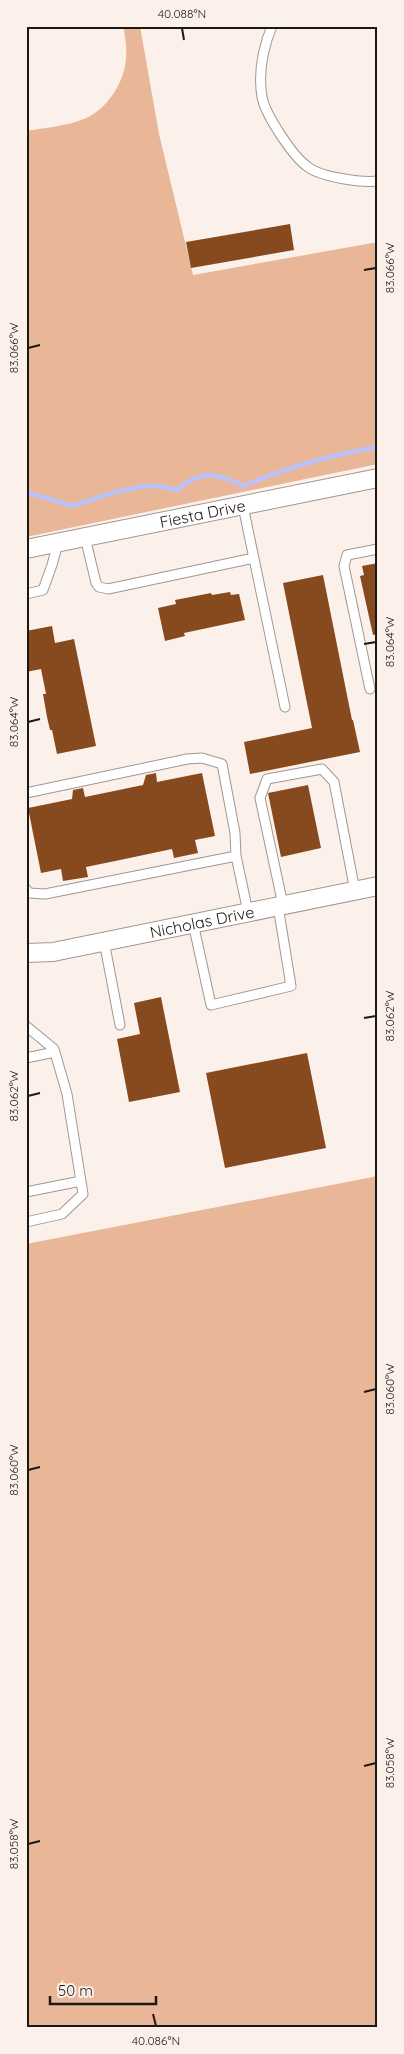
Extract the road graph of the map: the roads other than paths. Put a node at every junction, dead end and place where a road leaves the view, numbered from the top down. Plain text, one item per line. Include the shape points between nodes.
1 (272, 26) edge
2 (378, 181) edge
3 (378, 478) edge
4 (243, 506) junction
5 (85, 537) junction
6 (58, 543) junction
7 (378, 548) edge
8 (26, 549) edge
9 (254, 558) junction
10 (26, 594) edge
11 (370, 689) dead end
12 (285, 707) dead end
13 (26, 793) edge
14 (236, 856) junction
15 (378, 886) edge
16 (26, 889) edge
17 (355, 891) junction
18 (281, 906) junction
19 (248, 912) junction
20 (193, 923) junction
21 (104, 942) junction
22 (26, 953) edge
23 (120, 1025) dead end
24 (26, 1026) edge
25 (55, 1052) junction
26 (26, 1058) edge
27 (81, 1182) junction
28 (26, 1192) edge
29 (26, 1222) edge

1 - 2 lane via 264,46 262,98 284,140 308,167 336,177
3 - 4 street, Fiesta Drive
4 - 5 street, Fiesta Drive
4 - 9 lane
5 - 6 street, Fiesta Drive
5 - 9 lane via 96,583 108,589
6 - 8 street, Fiesta Drive
6 - 10 lane via 43,590
7 - 11 lane via 347,555 344,566
9 - 12 lane
13 - 14 lane via 187,759 202,758 222,764 236,833
14 - 16 lane via 45,894 29,893
14 - 19 lane
15 - 17 street, Nicholas Drive
17 - 18 street, Nicholas Drive
17 - 18 lane via 334,782 322,769 267,779 260,798
18 - 19 street, Nicholas Drive
18 - 20 lane via 291,986 211,1005
19 - 20 street, Nicholas Drive
20 - 21 street, Nicholas Drive
21 - 22 street, Nicholas Drive via 53,952
21 - 23 lane
24 - 25 lane
25 - 26 lane
25 - 27 lane via 67,1094
27 - 28 lane
27 - 29 lane via 83,1194 62,1214

